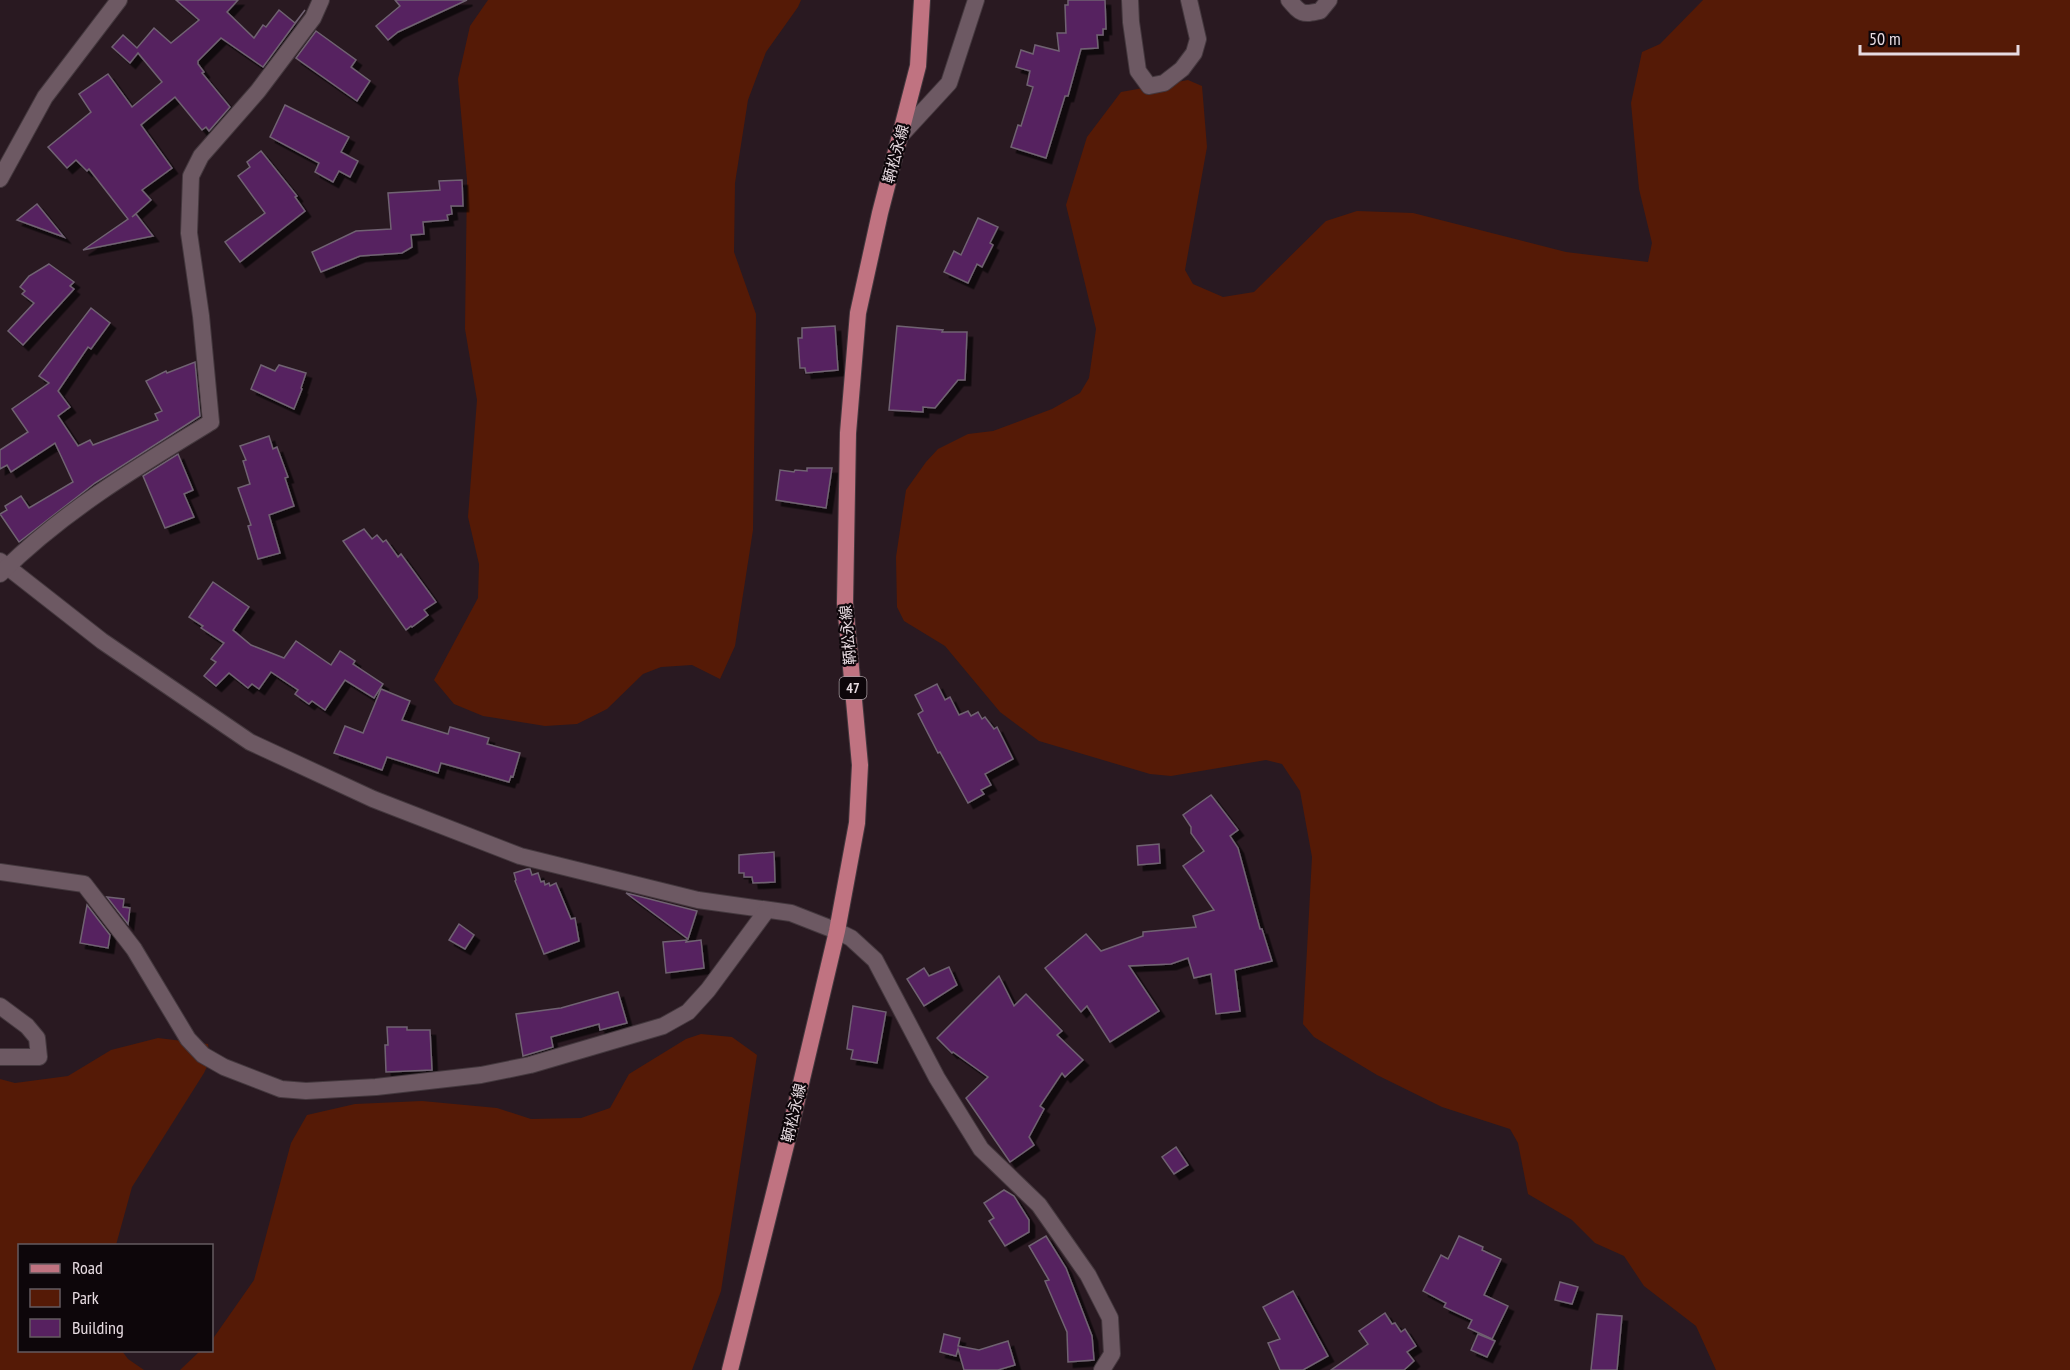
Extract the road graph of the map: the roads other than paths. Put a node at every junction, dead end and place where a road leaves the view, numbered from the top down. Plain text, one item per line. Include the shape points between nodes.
1 (119, 0) edge
2 (321, 0) edge
3 (922, 0) edge
4 (976, 0) edge
5 (1130, 0) edge
6 (1189, 0) edge
7 (1289, 0) edge
8 (1329, 0) edge
9 (902, 135) junction
10 (0, 178) edge
11 (2, 567) edge
12 (0, 872) edge
13 (767, 910) junction
14 (837, 931) junction
15 (0, 1006) edge
16 (0, 1058) edge
17 (730, 1370) edge
18 (1102, 1370) edge

1 - 10 street via 45,97
2 - 11 street via 313,18 258,91 201,156 191,176 189,233 211,422 130,472
3 - 9 main road, 鞆松永線 / 47 via 918,66
4 - 9 street via 949,83
5 - 6 street via 1138,71 1149,86 1173,76 1194,54 1198,39
7 - 8 street via 1300,13 1308,14 1320,11
9 - 14 main road, 鞆松永線 / 47 via 858,313 848,433 845,603 860,765 857,823
11 - 13 street via 250,742 373,799 520,856 698,900
12 - 13 street via 84,884 134,949 188,1039 203,1055 281,1089 306,1091 481,1075 530,1065 663,1026 688,1012 708,990
13 - 14 street via 791,914
14 - 17 main road, 鞆松永線 / 47
14 - 18 street via 875,960 937,1078 981,1149 1039,1205 1088,1275 1110,1318 1112,1354
15 - 16 street via 37,1038 39,1058

